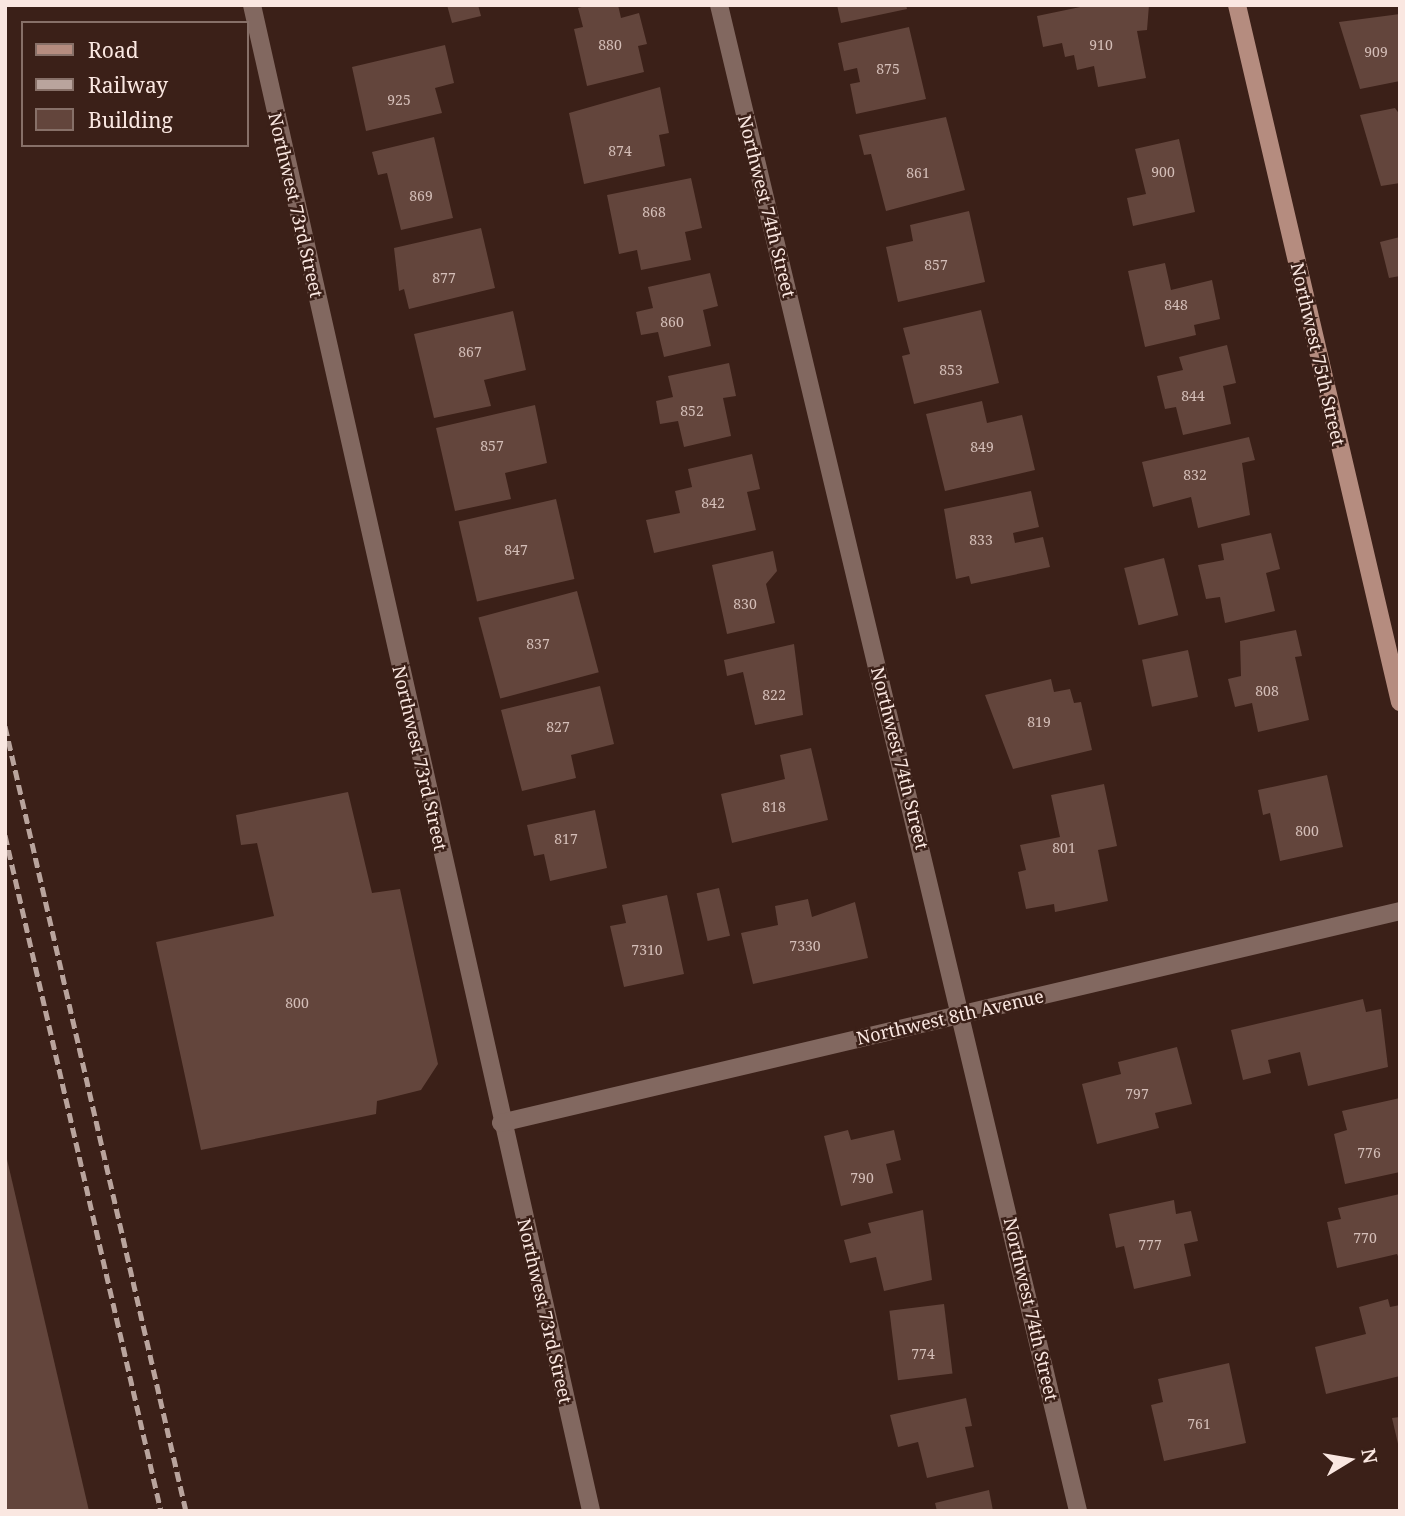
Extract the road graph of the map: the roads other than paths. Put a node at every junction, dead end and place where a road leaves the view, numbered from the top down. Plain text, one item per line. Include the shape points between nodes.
1 (252, 5) edge
2 (719, 5) edge
3 (1237, 5) edge
4 (1400, 702) edge
5 (1400, 911) edge
6 (962, 1014) junction
7 (501, 1123) junction
8 (591, 1511) edge
9 (1078, 1511) edge

1 - 7 street, Northwest 73rd Street
2 - 6 street, Northwest 74th Street
3 - 4 street, Northwest 75th Street
5 - 6 street, Northwest 8th Avenue
6 - 7 street, Northwest 8th Avenue
6 - 9 street, Northwest 74th Street
7 - 8 street, Northwest 73rd Street

